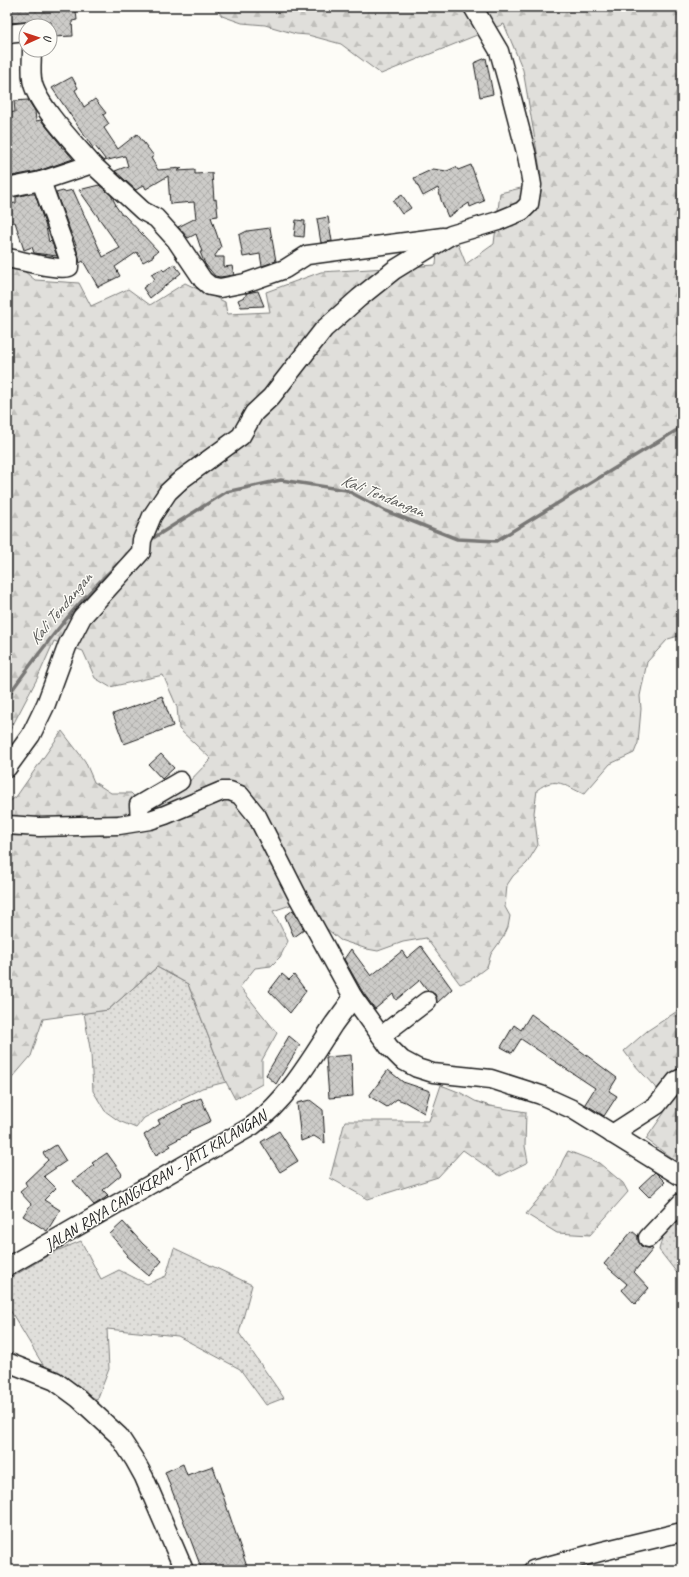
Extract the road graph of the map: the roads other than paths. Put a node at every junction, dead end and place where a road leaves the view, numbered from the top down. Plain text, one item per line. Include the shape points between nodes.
1 (473, 7) edge
2 (18, 33) edge
3 (7, 34) edge
4 (32, 58) edge
5 (92, 164) junction
6 (41, 181) junction
7 (7, 188) edge
8 (451, 235) junction
9 (7, 258) edge
10 (7, 768) edge
11 (180, 781) dead end
12 (140, 821) junction
13 (7, 825) edge
14 (353, 997) junction
15 (427, 1001) dead end
16 (381, 1036) junction
17 (682, 1078) edge
18 (612, 1134) junction
19 (682, 1177) edge
20 (682, 1202) edge
21 (648, 1238) dead end
22 (7, 1267) edge
23 (7, 1362) edge
24 (682, 1532) edge
25 (184, 1570) edge
26 (533, 1570) edge

1 - 8 street via 499,51 527,156 532,194 529,204 522,211
2 - 3 street
4 - 5 street via 32,81 35,90 52,116
5 - 6 street
5 - 8 street via 143,211 156,218 176,240 203,280 210,286 220,288 245,283 285,269 307,255
6 - 7 street
6 - 9 street via 69,259 68,267 58,268
8 - 10 street via 394,270 324,329 271,397 254,413 241,436 168,492 152,516 141,546 82,617 68,644 46,704 31,735
11 - 12 street via 138,805
12 - 13 street via 119,825
12 - 14 street via 166,815 222,791 240,795 257,816
14 - 16 street
14 - 22 street, JALAN RAYA CANGKIRAN - JATI KALANGAN via 305,1068 268,1114 252,1126
15 - 16 street
16 - 18 street via 402,1060 417,1068 433,1073 491,1079 522,1088 574,1110
17 - 18 street via 676,1081 657,1105
18 - 19 street
20 - 21 street
23 - 25 street via 56,1381 119,1436 144,1477
24 - 26 street

